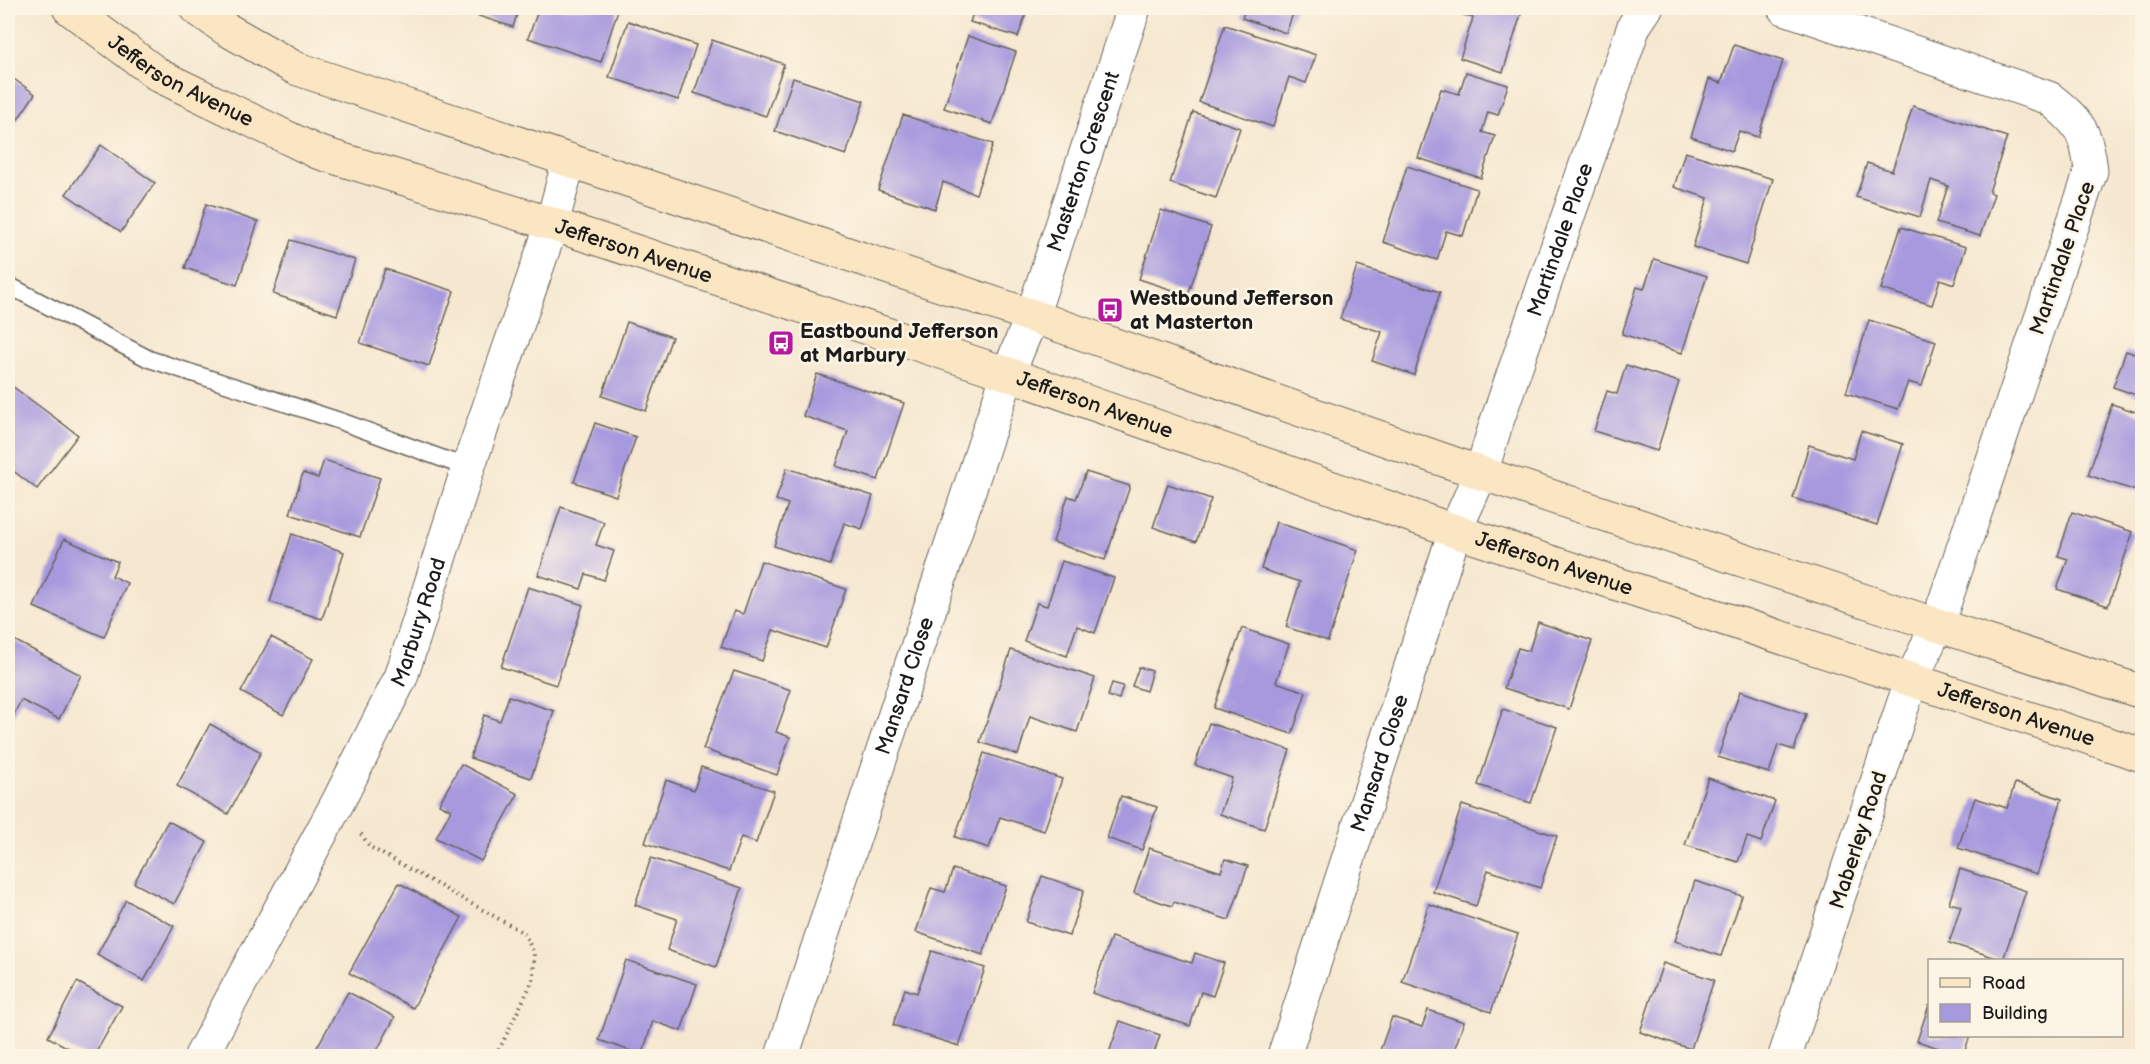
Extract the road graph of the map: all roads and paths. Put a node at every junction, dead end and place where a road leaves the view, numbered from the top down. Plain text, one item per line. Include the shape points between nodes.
1 (69, 8) edge
2 (196, 8) edge
3 (1134, 8) edge
4 (1646, 8) edge
5 (1784, 8) edge
6 (569, 160) junction
7 (552, 224) junction
8 (8, 285) edge
9 (1032, 316) junction
10 (1008, 374) junction
11 (468, 468) junction
12 (1481, 473) junction
13 (1455, 531) junction
14 (1937, 626) junction
15 (1911, 681) junction
16 (2142, 692) edge
17 (2142, 756) edge
18 (339, 800) junction
19 (201, 1056) edge
20 (496, 1056) edge
21 (782, 1056) edge
22 (1284, 1056) edge
23 (1785, 1056) edge

1 - 7 street, Jefferson Avenue via 160,76 317,152
2 - 6 street via 295,68
3 - 9 street, Masterton Crescent
4 - 12 street, Martindale Place via 1634,26
5 - 14 street, Martindale Place via 2049,98 2073,118 2089,147 2091,171
6 - 7 street, Marbury Road
6 - 9 street
7 - 10 street, Jefferson Avenue
7 - 11 street, Marbury Road
8 - 11 lane via 149,359 340,421
9 - 10 street, Mansard Close
9 - 12 street
10 - 13 street, Jefferson Avenue
10 - 21 street, Mansard Close
11 - 18 street, Marbury Road via 401,677
12 - 13 street, Mansard Close
12 - 14 street
13 - 15 street, Jefferson Avenue
13 - 22 street, Mansard Close
14 - 15 street, Maberley Road
14 - 16 street
15 - 17 street, Jefferson Avenue
15 - 23 street, Maberley Road
18 - 19 street, Marbury Road
18 - 20 path via 370,848 524,933 534,953 533,980

